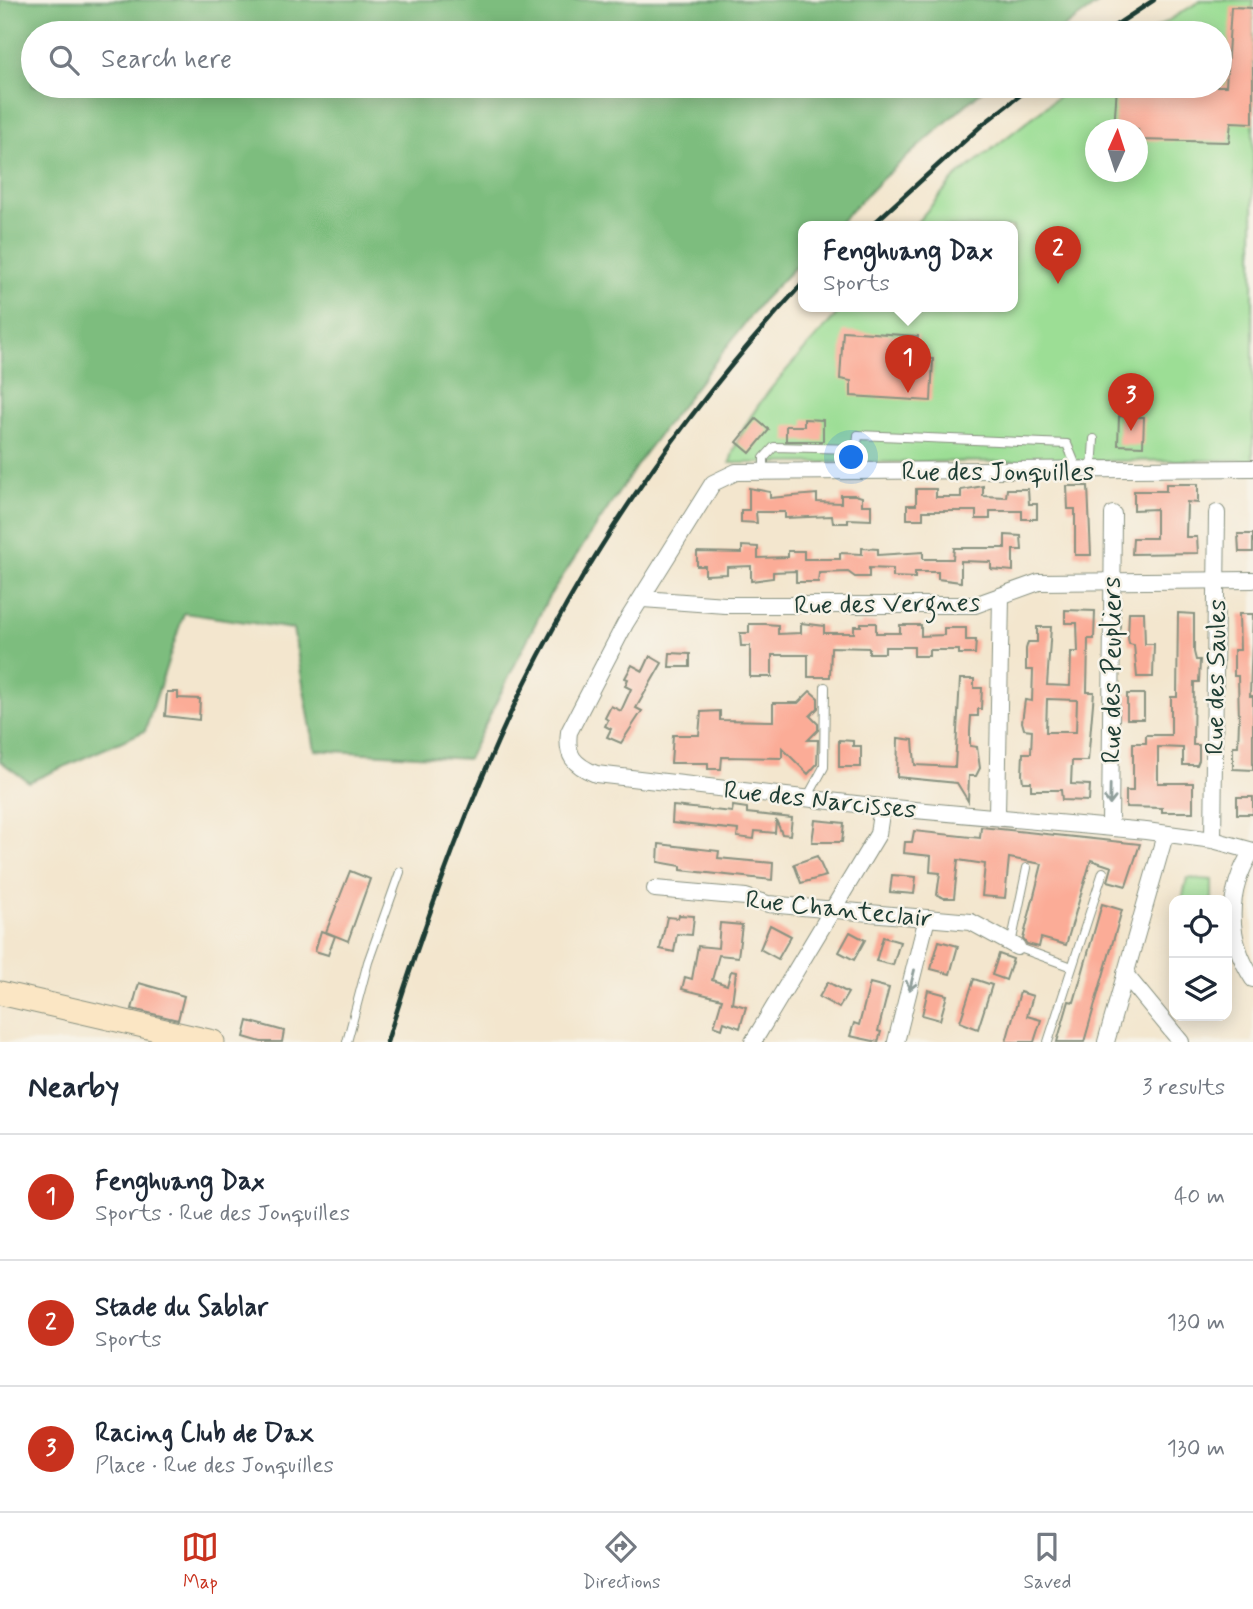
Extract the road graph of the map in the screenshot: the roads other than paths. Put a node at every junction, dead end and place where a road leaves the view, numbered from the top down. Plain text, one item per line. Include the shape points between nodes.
1 (1094, 439) dead end
2 (857, 449) junction
3 (1253, 468) edge
4 (1085, 470) junction
5 (855, 471) junction
6 (764, 472) junction
7 (1216, 513) dead end
8 (1113, 514) dead end
9 (1112, 580) junction
10 (1216, 580) junction
11 (1253, 580) edge
12 (1001, 596) junction
13 (643, 598) junction
14 (825, 687) dead end
15 (807, 798) junction
16 (882, 807) junction
17 (997, 815) junction
18 (1110, 827) junction
19 (1166, 835) junction
20 (1213, 840) junction
21 (1253, 851) edge
22 (1027, 868) dead end
23 (400, 872) dead end
24 (1103, 872) dead end
25 (655, 889) dead end
26 (833, 909) junction
27 (927, 918) junction
28 (1014, 946) junction
29 (1072, 967) junction
30 (1125, 975) junction
31 (1253, 979) edge
32 (0, 993) edge
33 (213, 1042) edge
34 (347, 1042) edge
35 (753, 1042) edge
36 (896, 1042) edge
37 (1048, 1042) edge
38 (1106, 1042) edge
39 (1181, 1042) edge

1 - 4 lane
2 - 4 lane via 858,435 1067,444
2 - 5 lane
2 - 6 lane via 774,447 764,458
3 - 4 street, Rue des Jonquilles
4 - 5 street, Rue des Jonquilles
5 - 6 street, Rue des Jonquilles
6 - 13 street, Rue des Jonquilles via 736,472 713,483
7 - 10 street, Rue des Saules
8 - 9 street, Rue des Peupliers
9 - 10 street, Rue des Vergnes
9 - 12 street, Rue des Vergnes via 1039,582
9 -> 18 street, Rue des Peupliers
10 - 11 street, Rue des Vergnes
10 - 20 street, Rue des Saules
12 - 13 street, Rue des Vergnes via 975,605 725,605
12 - 17 street
13 - 15 street, Rue des Narcisses via 569,732 567,748 572,760 596,774
14 - 15 lane via 824,767
15 - 16 street, Rue des Narcisses
16 - 17 street, Rue des Narcisses
16 - 26 street via 878,834
17 - 18 street, Rue des Narcisses
18 - 19 street, Rue des Narcisses
19 - 20 street, Rue des Narcisses
19 - 30 street
20 - 21 street, Rue des Narcisses
21 - 31 street via 1244,863 1231,906 1232,932
22 - 28 lane
23 - 34 lane via 368,962
24 - 29 lane
25 - 26 street, Rue Chanteclair
26 - 27 street, Rue Chanteclair
26 - 35 street
27 - 28 street, Rue Chanteclair via 971,922
27 -> 36 street
28 - 29 lane
29 - 37 lane
30 - 38 street
30 - 39 street
32 - 33 main road

